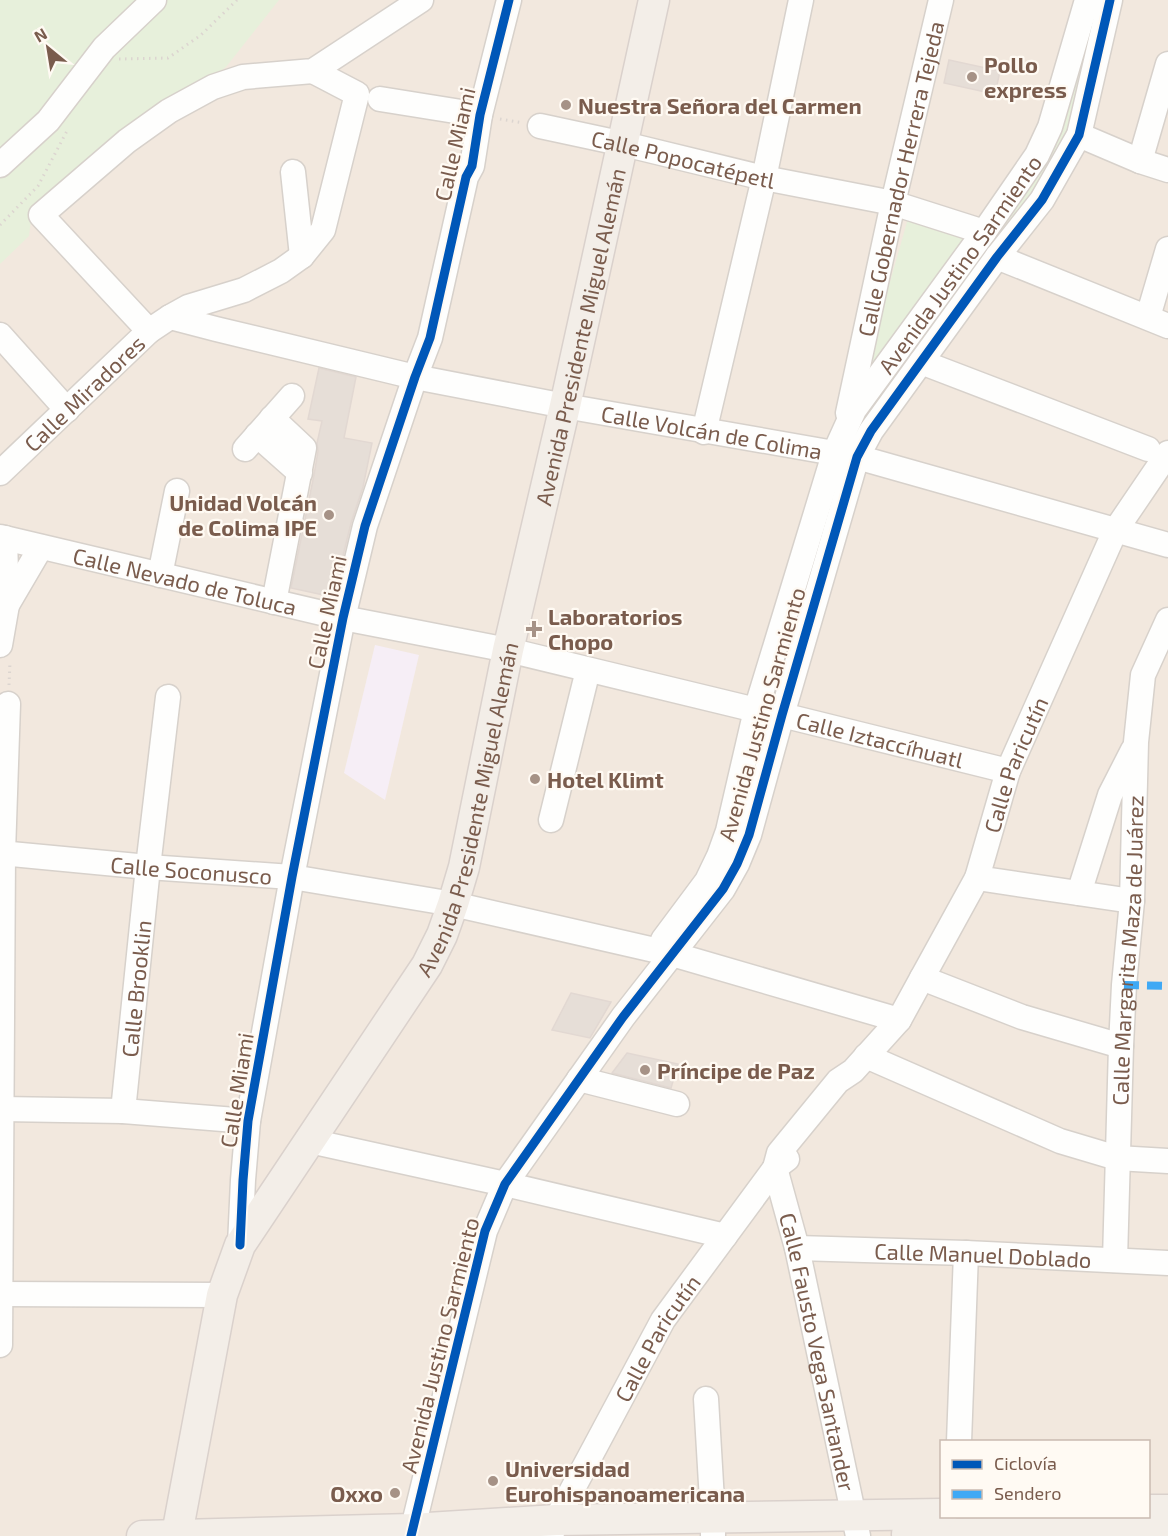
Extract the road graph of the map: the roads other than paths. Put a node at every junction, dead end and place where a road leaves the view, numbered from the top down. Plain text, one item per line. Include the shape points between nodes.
1 (154, 0) edge
2 (421, 0) edge
3 (509, 0) edge
4 (654, 0) edge
5 (801, 0) edge
6 (941, 0) edge
7 (1087, 0) edge
8 (1110, 0) edge
9 (1168, 64) edge
10 (313, 71) junction
11 (369, 97) junction
12 (480, 115) junction
13 (540, 126) road end
14 (1079, 135) junction
15 (624, 144) junction
16 (1140, 161) junction
17 (0, 165) edge
18 (1168, 170) edge
19 (293, 172) dead end
20 (764, 178) junction
21 (893, 203) junction
22 (984, 232) junction
23 (1168, 249) edge
24 (302, 256) junction
25 (997, 257) junction
26 (219, 297) junction
27 (170, 316) junction
28 (1158, 321) edge
29 (216, 329) junction
30 (149, 332) junction
31 (0, 335) edge
32 (921, 362) junction
33 (415, 377) junction
34 (292, 396) dead end
35 (566, 406) junction
36 (67, 410) junction
37 (845, 429) junction
38 (704, 432) junction
39 (1158, 451) edge
40 (846, 456) junction
41 (0, 473) edge
42 (177, 492) dead end
43 (1115, 531) junction
44 (3, 537) edge
45 (1168, 545) edge
46 (41, 547) junction
47 (160, 575) junction
48 (274, 602) junction
49 (3, 608) edge
50 (343, 618) junction
51 (1168, 620) edge
52 (0, 645) edge
53 (508, 650) junction
54 (588, 670) junction
55 (168, 697) dead end
56 (8, 704) dead end
57 (756, 710) junction
58 (782, 715) junction
59 (1136, 742) junction
60 (1008, 771) junction
61 (551, 820) dead end
62 (2, 853) edge
63 (148, 867) junction
64 (292, 877) junction
65 (977, 878) junction
66 (1079, 893) junction
67 (1132, 901) junction
68 (453, 904) junction
69 (664, 952) junction
70 (922, 978) junction
71 (898, 1020) junction
72 (1, 1044) edge
73 (1120, 1046) junction
74 (860, 1064) junction
75 (579, 1079) junction
76 (678, 1104) dead end
77 (2, 1109) junction
78 (123, 1111) junction
79 (248, 1121) junction
80 (310, 1141) junction
81 (1117, 1158) junction
82 (1168, 1161) edge
83 (0, 1166) edge
84 (775, 1168) junction
85 (505, 1184) junction
86 (724, 1236) junction
87 (240, 1245) junction
88 (797, 1248) junction
89 (966, 1253) junction
90 (1115, 1260) junction
91 (1168, 1263) edge
92 (1, 1294) edge
93 (222, 1294) junction
94 (0, 1345) edge
95 (706, 1399) dead end
96 (959, 1440) edge
97 (1150, 1510) edge
98 (1168, 1510) edge
99 (940, 1514) edge
100 (713, 1527) edge
101 (553, 1528) edge
102 (857, 1529) edge
103 (1168, 1531) edge
104 (412, 1532) edge
105 (177, 1535) edge
106 (142, 1536) edge
107 (760, 1536) edge

1 - 17 street via 104,48 48,121
2 - 10 street
3 - 12 street, Calle Miami
4 - 15 main road, Avenida Presidente Miguel Alemán
5 - 20 street
6 - 21 street, Calle Gobernador Herrera Tejeda
7 - 22 street, Avenida Justino Sarmiento via 1050,127 1038,155
8 - 14 street, Avenida Justino Sarmiento
9 - 16 street
10 - 11 street
10 - 30 street via 243,77 213,87 169,111 127,141 41,215
11 - 12 street
11 - 24 street, Calle Miradores via 323,230
12 - 33 street, Calle Miami via 472,166 466,177 430,338
13 - 15 street, Calle Popocatépetl
14 - 16 street
14 - 25 street, Avenida Justino Sarmiento via 1042,200
15 - 20 street, Calle Popocatépetl
15 - 35 main road, Avenida Presidente Miguel Alemán
16 - 18 street
19 - 24 street
20 - 21 street, Calle Popocatépetl
20 - 38 street
21 - 22 street, Calle Popocatépetl
21 - 37 street, Calle Gobernador Herrera Tejeda
22 - 37 street, Avenida Justino Sarmiento via 854,410
23 - 28 street
24 - 26 street, Calle Miradores via 244,290
25 - 28 street
25 - 32 street, Avenida Justino Sarmiento
26 - 27 street, Calle Miradores
26 - 29 street
27 - 29 street, Calle Volcán de Colima
27 - 30 street, Calle Miradores
29 - 33 street, Calle Volcán de Colima
30 - 36 street, Calle Miradores
31 - 36 street
32 - 39 street
32 - 40 street, Avenida Justino Sarmiento via 871,431
33 - 35 street, Calle Volcán de Colima
33 - 50 street, Calle Miami via 365,526
34 - 48 street via 258,434 304,448
35 - 38 street, Calle Volcán de Colima
35 - 53 main road, Avenida Presidente Miguel Alemán
36 - 41 street, Calle Miradores
37 - 40 street, Avenida Justino Sarmiento
38 - 40 street, Calle Volcán de Colima
39 - 43 street, Calle Paricutín via 1165,456
40 - 43 street, Calle Volcán de Colima
40 - 57 street, Avenida Justino Sarmiento
40 - 58 street, Avenida Justino Sarmiento
42 - 47 street
43 - 45 street, Calle Volcán de Colima
43 - 60 street, Calle Paricutín
44 - 46 street, Calle Nevado de Toluca
44 - 49 street
46 - 47 street, Calle Nevado de Toluca
46 - 49 street
47 - 48 street, Calle Nevado de Toluca
48 - 50 street, Calle Nevado de Toluca
49 - 52 street
50 - 53 street, Calle Nevado de Toluca
50 - 64 street, Calle Miami
51 - 59 street, Calle Margarita Maza de Juárez via 1143,675
53 - 54 street, Calle Iztaccíhuatl
53 - 68 main road, Avenida Presidente Miguel Alemán
54 - 57 street, Calle Iztaccíhuatl
54 - 61 street
55 - 63 street, Calle Brooklin
56 - 62 street
57 - 58 street, Calle Iztaccíhuatl
57 - 69 street, Avenida Justino Sarmiento via 719,856
58 - 60 street, Calle Iztaccíhuatl
58 - 69 street, Avenida Justino Sarmiento via 749,835 737,864 723,889
59 - 66 street, Calle Margarita Maza de Juárez via 1110,795
59 - 67 street, Calle Margarita Maza de Juárez
60 - 65 street, Calle Paricutín
62 - 63 street, Calle Soconusco
62 - 72 street
63 - 64 street, Calle Soconusco
63 - 78 street, Calle Brooklin
64 - 68 street, Calle Soconusco
64 - 79 street, Calle Miami
65 - 66 street
65 - 70 street, Calle Paricutín
66 - 67 street
67 - 73 street, Calle Margarita Maza de Juárez
68 - 69 street, Calle Soconusco
68 - 80 main road, Avenida Presidente Miguel Alemán via 427,965
69 - 71 street, Calle Soconusco
69 - 75 street, Avenida Justino Sarmiento
70 - 71 street, Calle Paricutín
70 - 73 street via 1022,1017
71 - 74 street, Calle Paricutín
72 - 77 street
73 - 81 street, Calle Margarita Maza de Juárez
74 - 81 street via 1060,1141
74 - 84 street, Calle Paricutín via 838,1081 786,1144
75 - 76 street
75 - 85 street, Avenida Justino Sarmiento
77 - 78 street
77 - 83 street
78 - 79 street
79 - 87 street, Calle Miami
80 - 85 street
80 - 87 main road, Avenida Presidente Miguel Alemán
81 - 82 street
81 - 90 street, Calle Margarita Maza de Juárez
83 - 92 street
84 - 86 street, Calle Paricutín
84 - 88 street, Calle Fausto Vega Santander
85 - 86 street
85 - 104 street, Avenida Justino Sarmiento via 485,1231
86 - 101 street, Calle Paricutín via 663,1320
87 - 93 main road, Avenida Presidente Miguel Alemán
88 - 89 street, Calle Manuel Doblado
88 - 102 street, Calle Fausto Vega Santander
89 - 90 street, Calle Manuel Doblado
89 - 96 street
90 - 91 street, Calle Manuel Doblado
92 - 93 street
92 - 94 street
93 - 105 main road, Avenida Presidente Miguel Alemán
95 - 100 street
97 - 98 main road
99 - 102 main road
100 - 101 main road
100 - 102 main road
101 - 104 main road
102 - 103 main road
102 - 107 main road
104 - 105 main road
105 - 106 main road

